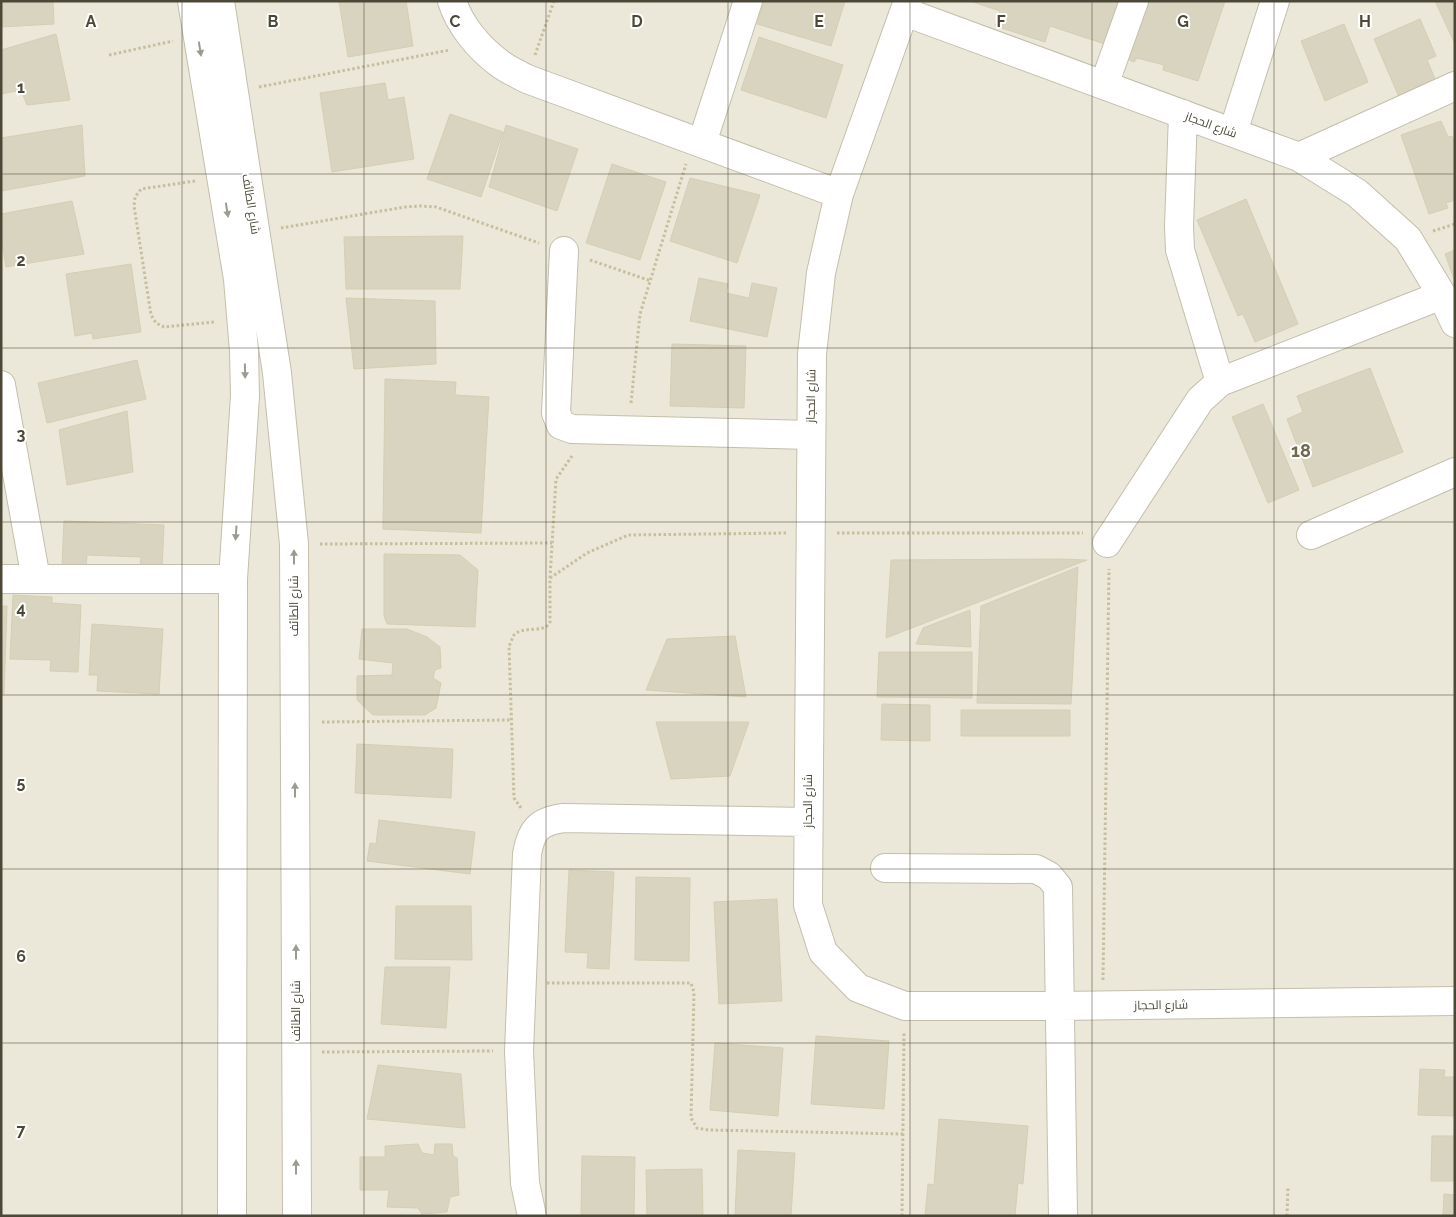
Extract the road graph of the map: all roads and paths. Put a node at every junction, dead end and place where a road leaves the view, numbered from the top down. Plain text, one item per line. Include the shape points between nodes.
1 (192, 1) edge
2 (220, 1) edge
3 (452, 1) edge
4 (554, 1) edge
5 (748, 1) edge
6 (1134, 1) edge
7 (1275, 1) edge
8 (906, 6) edge
9 (198, 36) junction
10 (478, 45) junction
11 (109, 55) dead end
12 (527, 79) junction
13 (1104, 85) junction
14 (1455, 86) edge
15 (234, 91) junction
16 (1183, 114) junction
17 (1233, 132) junction
18 (698, 142) junction
19 (1299, 157) junction
20 (221, 177) junction
21 (839, 194) junction
22 (256, 232) junction
23 (564, 251) junction
24 (651, 281) junction
25 (1442, 295) junction
26 (242, 319) junction
27 (1455, 323) edge
28 (1220, 382) junction
29 (2, 391) edge
30 (628, 431) junction
31 (810, 435) junction
32 (577, 453) dead end
33 (1455, 472) edge
34 (810, 533) junction
35 (1311, 535) dead end
36 (552, 543) junction
37 (1107, 543) junction
38 (294, 544) junction
39 (234, 578) junction
40 (550, 578) junction
41 (1, 579) edge
42 (36, 579) junction
43 (511, 720) junction
44 (295, 722) junction
45 (808, 822) junction
46 (539, 826) junction
47 (885, 868) dead end
48 (522, 983) junction
49 (1455, 1001) edge
50 (904, 1006) junction
51 (1060, 1006) junction
52 (1102, 1006) junction
53 (519, 1051) junction
54 (296, 1052) junction
55 (903, 1134) junction
56 (1288, 1186) dead end
57 (232, 1216) edge
58 (297, 1216) edge
59 (532, 1216) edge
60 (902, 1216) edge
61 (1063, 1216) edge
62 (1287, 1216) edge

1 - 9 street, شارع الطائف
2 - 15 street, شارع الطائف
3 - 10 street via 455,12
4 - 12 path
5 - 18 street
6 - 13 street
7 - 17 street
8 - 13 street, شارع الحجاز
8 - 21 street, شارع الحجاز
9 - 11 path
9 -> 20 street, شارع الطائف
10 - 12 street
10 - 15 path
12 - 18 street
13 - 16 street, شارع الحجاز
14 - 19 street
15 - 22 street, شارع الطائف
16 - 17 street, شارع الحجاز
16 - 28 street via 1180,250
17 - 19 street, شارع الحجاز
18 - 21 street
18 - 24 path
19 - 25 street, شارع الحجاز via 1358,193 1408,239
20 -> 26 street, شارع الطائف
20 - 26 path via 141,190 135,196 134,206 151,315 156,323 164,327
21 - 31 street, شارع الحجاز via 821,273 812,354
22 - 23 path via 421,206 436,207
22 - 38 street, شارع الطائف via 277,373
23 - 24 path
23 - 30 street via 556,413 561,425 572,429
24 - 30 path via 640,314
25 - 27 street, شارع الحجاز
25 - 28 street
26 -> 39 street, شارع الطائف via 245,396
28 - 37 street via 1200,400
29 - 42 street
30 - 31 street
31 - 34 street, شارع الحجاز
32 - 36 path via 556,479
33 - 35 street
34 - 37 path via 1096,533
34 - 40 path via 628,535 587,552
34 - 45 street, شارع الحجاز
36 - 38 path
36 - 40 path
37 - 52 path
44 -> 38 street, شارع الطائف
39 - 42 street
39 - 57 street, شارع الطائف
40 - 43 path via 548,626 524,629 514,635 509,646
41 - 42 street
43 - 44 path
43 - 46 path via 514,798
54 -> 44 street, شارع الطائف
45 - 46 street via 564,818
45 - 50 street, شارع الحجاز via 808,905 823,952 858,988
46 - 48 street via 530,839 527,854
47 - 51 street via 1036,869 1049,876 1058,887
48 - 53 street
48 - 55 path via 691,983 694,992 691,1118 697,1128
49 - 52 street, شارع الحجاز
50 - 51 street, شارع الحجاز
50 - 55 path
51 - 52 street, شارع الحجاز
51 - 61 street
53 - 54 path
53 - 59 street via 525,1183
58 -> 54 street, شارع الطائف
55 - 60 path
56 - 62 path

